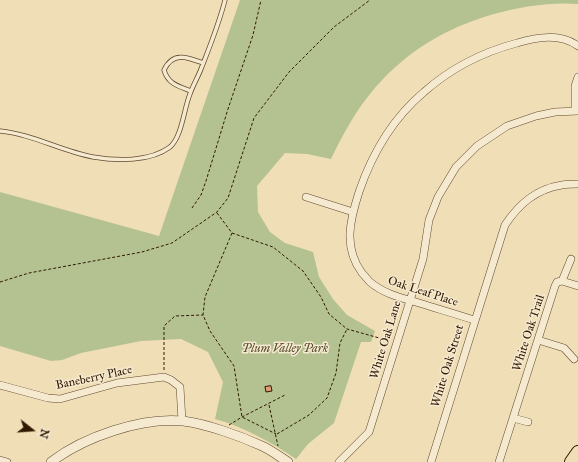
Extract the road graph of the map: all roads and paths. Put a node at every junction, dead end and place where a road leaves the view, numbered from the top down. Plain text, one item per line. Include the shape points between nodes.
1 (225, 0) edge
2 (261, 0) edge
3 (370, 0) edge
4 (578, 46) edge
5 (204, 63) junction
6 (578, 77) edge
7 (191, 91) junction
8 (576, 111) edge
9 (0, 131) edge
10 (578, 184) edge
11 (306, 197) dead end
12 (192, 208) dead end
13 (217, 212) junction
14 (353, 212) junction
15 (232, 233) junction
16 (571, 259) dead end
17 (562, 281) junction
18 (0, 282) edge
19 (578, 286) edge
20 (410, 300) junction
21 (203, 315) junction
22 (474, 320) junction
23 (347, 329) junction
24 (538, 340) junction
25 (397, 344) junction
26 (574, 360) dead end
27 (164, 377) junction
28 (0, 385) edge
29 (285, 395) dead end
30 (269, 404) junction
31 (242, 417) junction
32 (513, 418) junction
33 (182, 421) junction
34 (528, 422) dead end
35 (229, 425) dead end
36 (276, 434) junction
37 (279, 449) dead end
38 (578, 452) edge
39 (0, 460) edge
40 (7, 462) edge
41 (51, 462) edge
42 (288, 462) edge
43 (339, 462) edge
44 (430, 462) edge
45 (499, 462) edge
46 (571, 462) edge

1 - 5 lane
2 - 12 path via 253,35 206,181 201,195
3 - 13 path via 334,27 289,72 254,118 228,198
4 - 14 street, Oak Leaf Place via 558,37 531,39 491,51 437,81 412,103 380,144
5 - 7 lane
5 - 7 lane via 187,57 174,58 167,63 164,70 166,78 173,84
6 - 8 street via 575,86
7 - 9 lane via 179,132 171,146 152,157 128,160 95,157 19,134
8 - 20 street, White Oak Lane via 536,116 507,126 477,146 456,167 433,209 424,259
10 - 22 street, White Oak Street via 556,186 537,192 514,212 502,233
11 - 14 street
13 - 15 path
13 - 18 path via 172,243 142,252 29,273
14 - 20 street, Oak Leaf Place via 349,240 356,265 368,281 380,290
15 - 21 path via 205,297
15 - 23 path via 273,247 303,270 329,314
16 - 17 street, White Oak Trail
17 - 19 street
17 - 24 street, White Oak Trail via 557,282 555,286
20 - 22 street, Oak Leaf Place
20 - 25 street, White Oak Lane
21 - 27 path via 175,316 164,326
21 - 31 path via 210,331 234,366
22 - 44 street, White Oak Street
23 - 25 path
23 - 36 path via 340,343 336,373 327,398 309,415
24 - 26 street via 564,348
24 - 32 street, White Oak Trail
25 - 43 street, White Oak Lane via 369,432
27 - 28 street, Baneberry Place via 117,382 60,399
27 - 33 street via 180,387
29 - 30 path
30 - 31 path
30 - 36 path
31 - 35 path
31 - 36 path
32 - 34 street
32 - 45 street, White Oak Trail
33 - 41 street via 153,422 97,436 61,454
33 - 42 street via 204,425 263,446
36 - 37 path
38 - 46 main road
39 - 40 street

